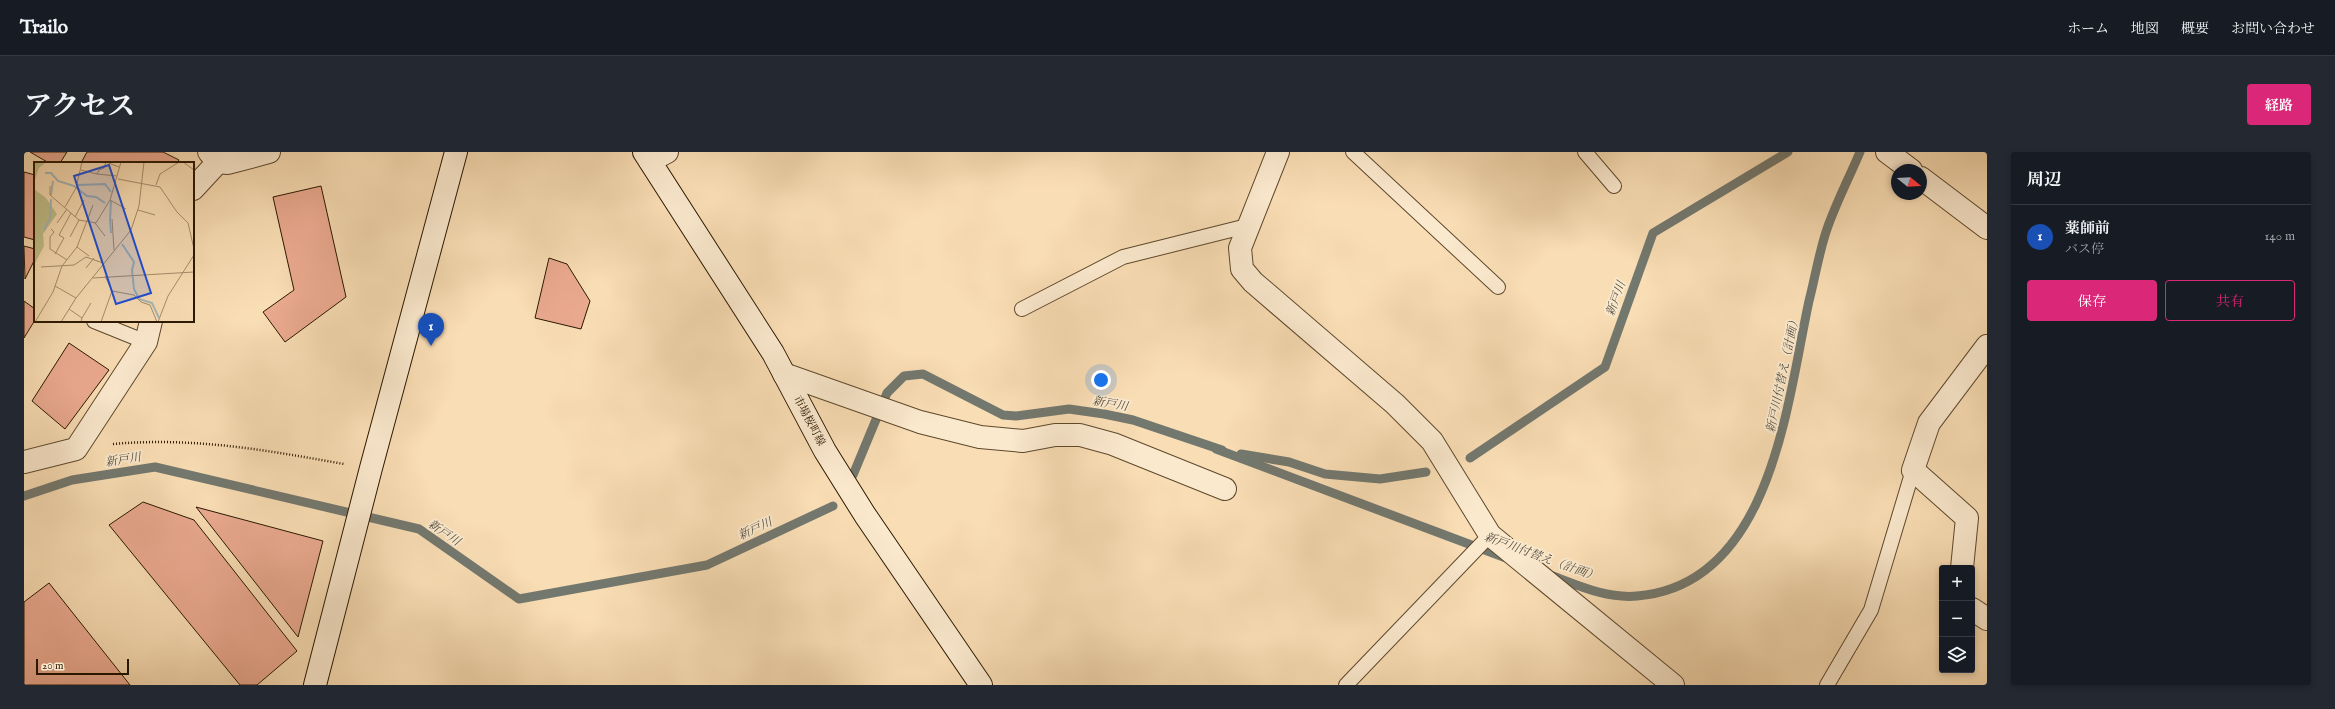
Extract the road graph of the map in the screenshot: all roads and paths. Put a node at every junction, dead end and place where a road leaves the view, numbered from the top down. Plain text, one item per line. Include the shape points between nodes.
1 (269, 152) edge
2 (456, 152) edge
3 (1278, 152) edge
4 (1353, 152) edge
5 (1585, 152) edge
6 (1887, 152) edge
7 (654, 155) edge
8 (213, 157) edge
9 (1903, 164) edge
10 (1927, 183) edge
11 (1614, 186) dead end
12 (194, 188) edge
13 (1247, 226) junction
14 (1987, 228) edge
15 (1498, 287) dead end
16 (1022, 309) dead end
17 (96, 322) edge
18 (151, 322) edge
19 (146, 342) junction
20 (1987, 346) edge
21 (784, 374) junction
22 (76, 449) junction
23 (24, 462) edge
24 (370, 468) junction
25 (1913, 470) junction
26 (1225, 489) dead end
27 (1490, 535) junction
28 (1962, 565) edge
29 (1975, 612) edge
30 (1987, 619) edge
31 (316, 685) edge
32 (981, 685) edge
33 (1346, 685) edge
34 (1672, 685) edge
35 (1828, 685) edge

1 - 8 street via 228,163
2 - 24 street
3 - 13 street
4 - 15 lane
5 - 11 lane
6 - 9 street
7 - 21 street, 市場桜町線
8 - 12 street
10 - 14 street
13 - 16 lane via 1123,257
13 - 27 street via 1240,248 1242,269 1253,282 1395,404 1432,441
17 - 19 lane
18 - 19 street
19 - 22 street
20 - 25 street via 1929,423
21 - 26 street via 920,422 980,437 1023,440 1055,435 1080,435 1113,444
21 - 32 street, 市場桜町線 via 825,451 865,515
22 - 23 street
22 - 24 path via 153,440 239,446
24 - 31 street
25 - 28 street via 1967,518
25 - 35 lane via 1871,610
27 - 33 lane
27 - 34 street
29 - 30 street

